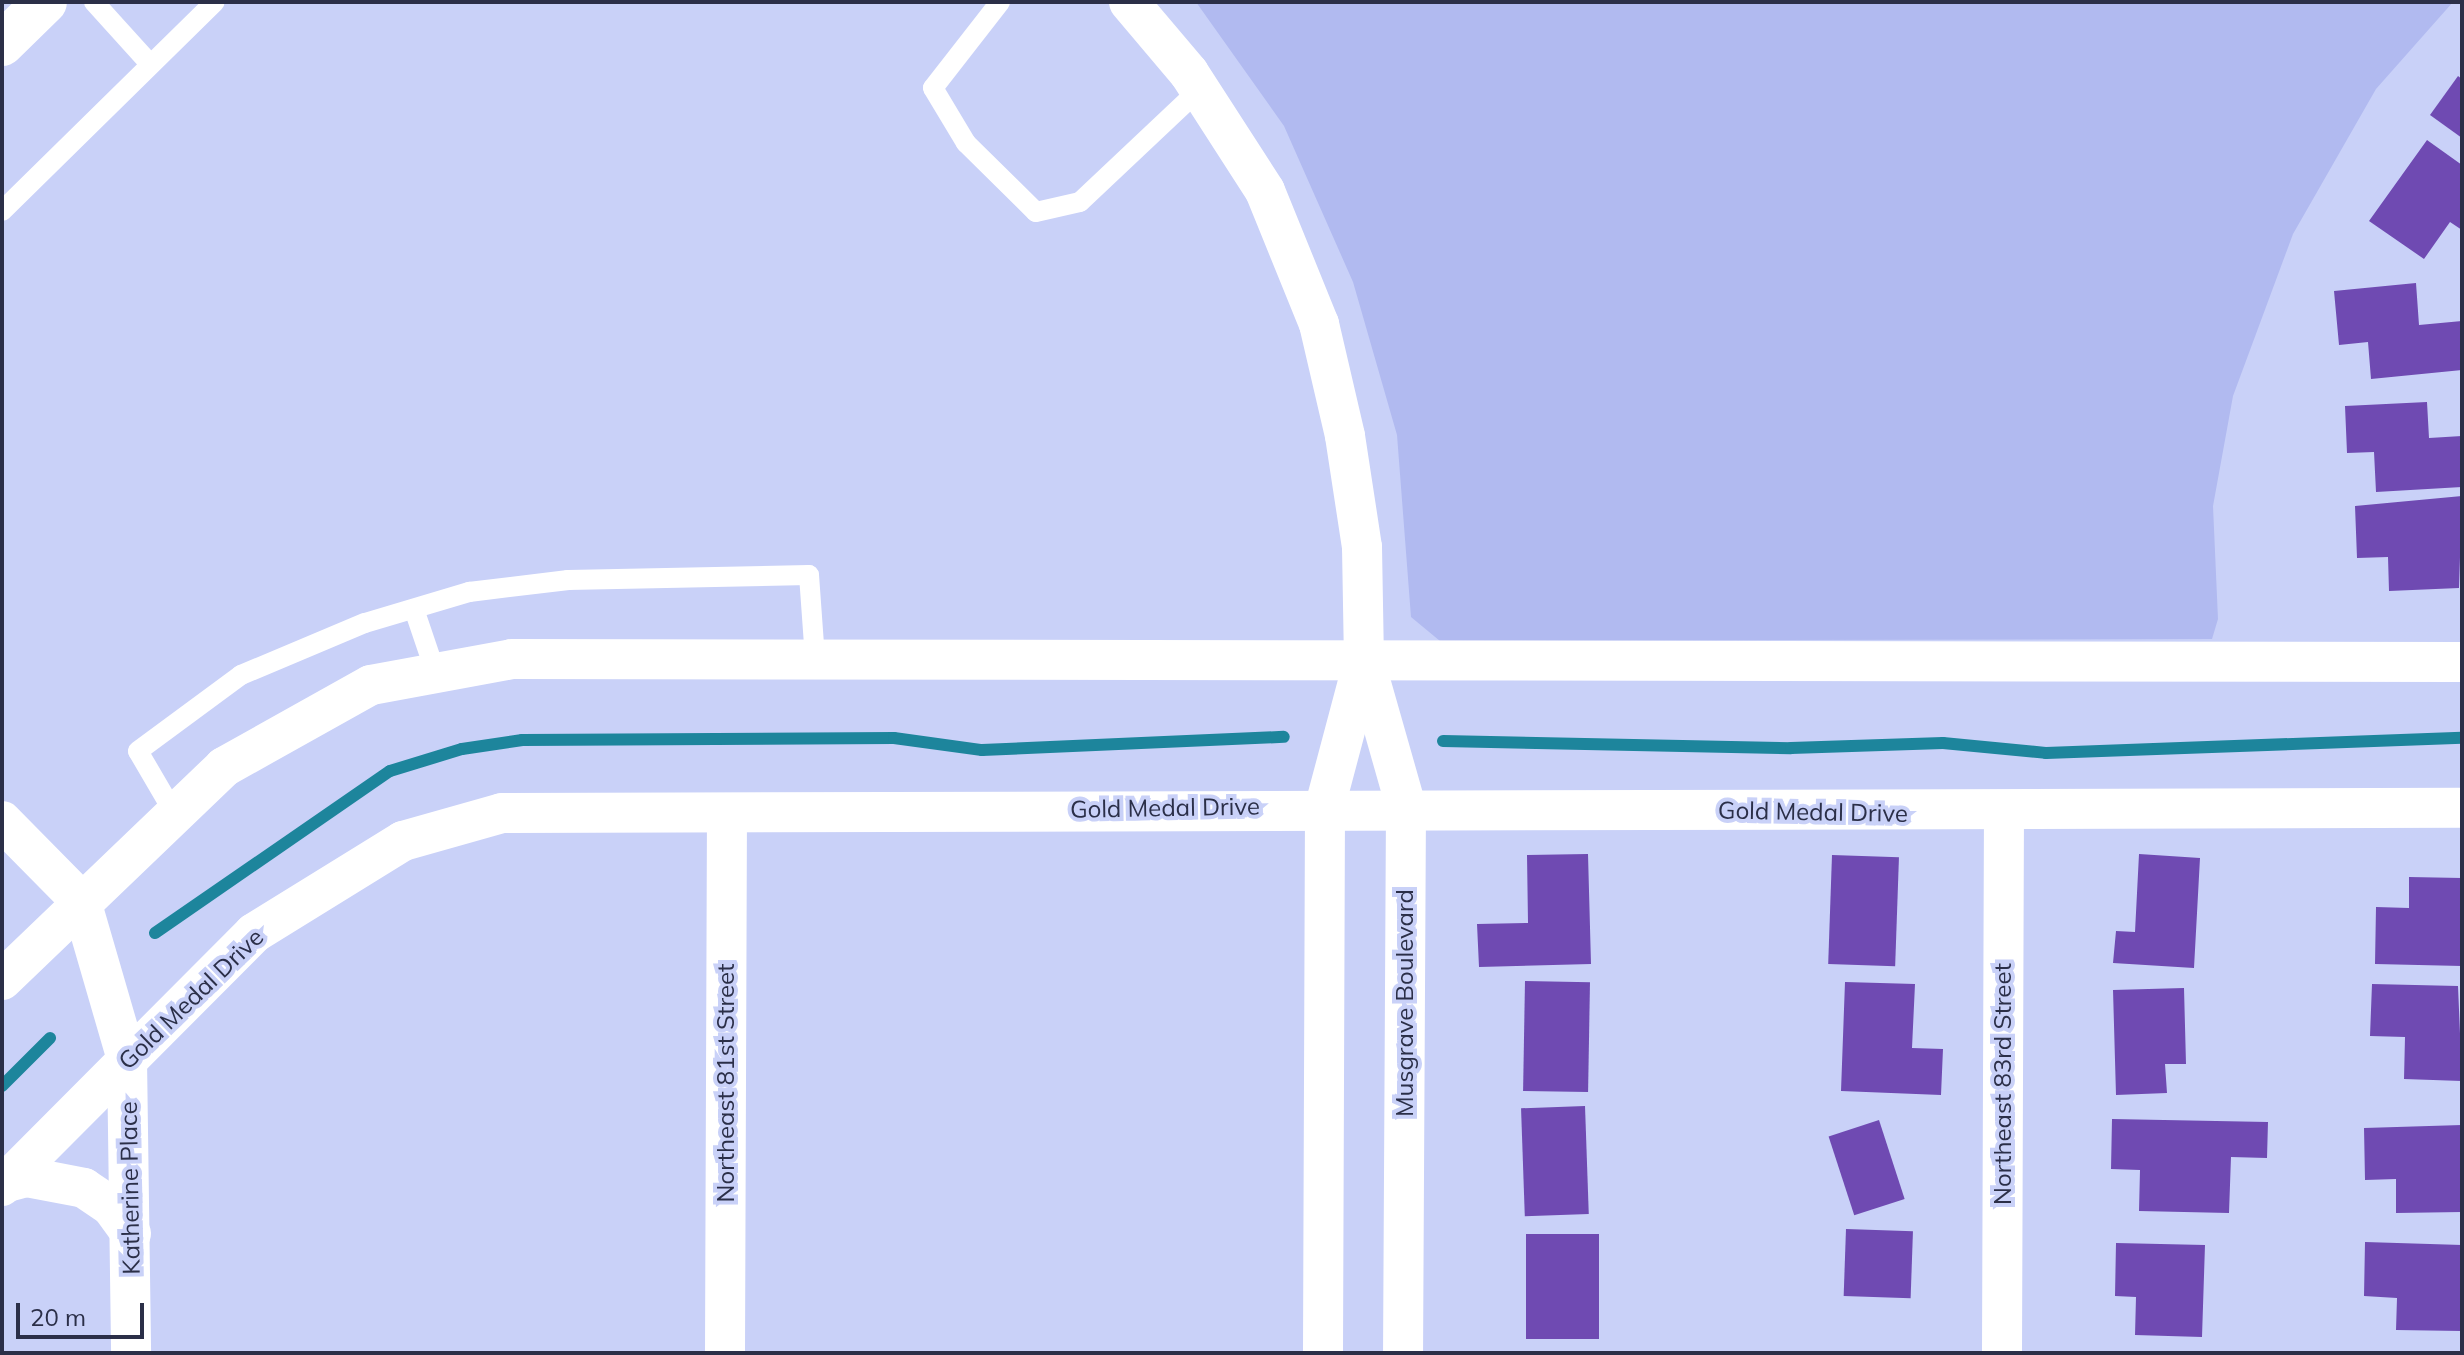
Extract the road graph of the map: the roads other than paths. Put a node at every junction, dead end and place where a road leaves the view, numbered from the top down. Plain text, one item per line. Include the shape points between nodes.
1 (45, 2) edge
2 (94, 2) edge
3 (215, 2) edge
4 (1000, 2) edge
5 (1129, 2) edge
6 (2, 44) edge
7 (150, 64) junction
8 (1200, 89) junction
9 (2, 211) edge
10 (414, 609) junction
11 (815, 659) junction
12 (1364, 659) junction
13 (2462, 662) edge
14 (435, 671) junction
15 (1325, 806) junction
16 (1406, 806) junction
17 (2462, 808) edge
18 (173, 811) junction
19 (727, 814) junction
20 (2004, 814) junction
21 (2, 821) edge
22 (81, 901) junction
23 (2, 980) edge
24 (127, 1059) junction
25 (3, 1184) edge
26 (131, 1234) junction
27 (131, 1353) edge
28 (725, 1353) edge
29 (1323, 1353) edge
30 (1403, 1353) edge
31 (2002, 1353) edge

1 - 6 street
2 - 7 lane
3 - 7 lane
4 - 8 lane via 933,88 966,143 1036,212 1080,202
5 - 8 street, Musgrave Boulevard
7 - 9 lane
8 - 12 street, Musgrave Boulevard via 1265,191 1319,324 1362,547
10 - 11 lane via 469,592 568,580 809,575
10 - 14 lane
10 - 18 lane via 241,675 138,751
11 - 12 street
11 - 14 street via 512,659
12 - 13 street
12 - 15 street, Musgrave Boulevard
12 - 16 street, Musgrave Boulevard
14 - 18 street via 371,685 296,722 224,767
15 - 16 street, Gold Medal Drive
15 - 19 street, Gold Medal Drive
15 - 29 street, Musgrave Boulevard
16 - 20 street, Gold Medal Drive
16 - 30 street, Musgrave Boulevard
17 - 20 street, Gold Medal Drive
18 - 22 street
19 - 24 street, Gold Medal Drive via 502,813 403,841 254,933
19 - 28 street, Northeast 81st Street
20 - 31 street, Northeast 83rd Street
21 - 22 street, Katherine Place
22 - 23 street
22 - 24 street, Katherine Place
24 - 25 street, Gold Medal Drive
24 - 26 street, Katherine Place
25 - 26 street via 27,1177 84,1188 111,1206
26 - 27 street, Katherine Place

